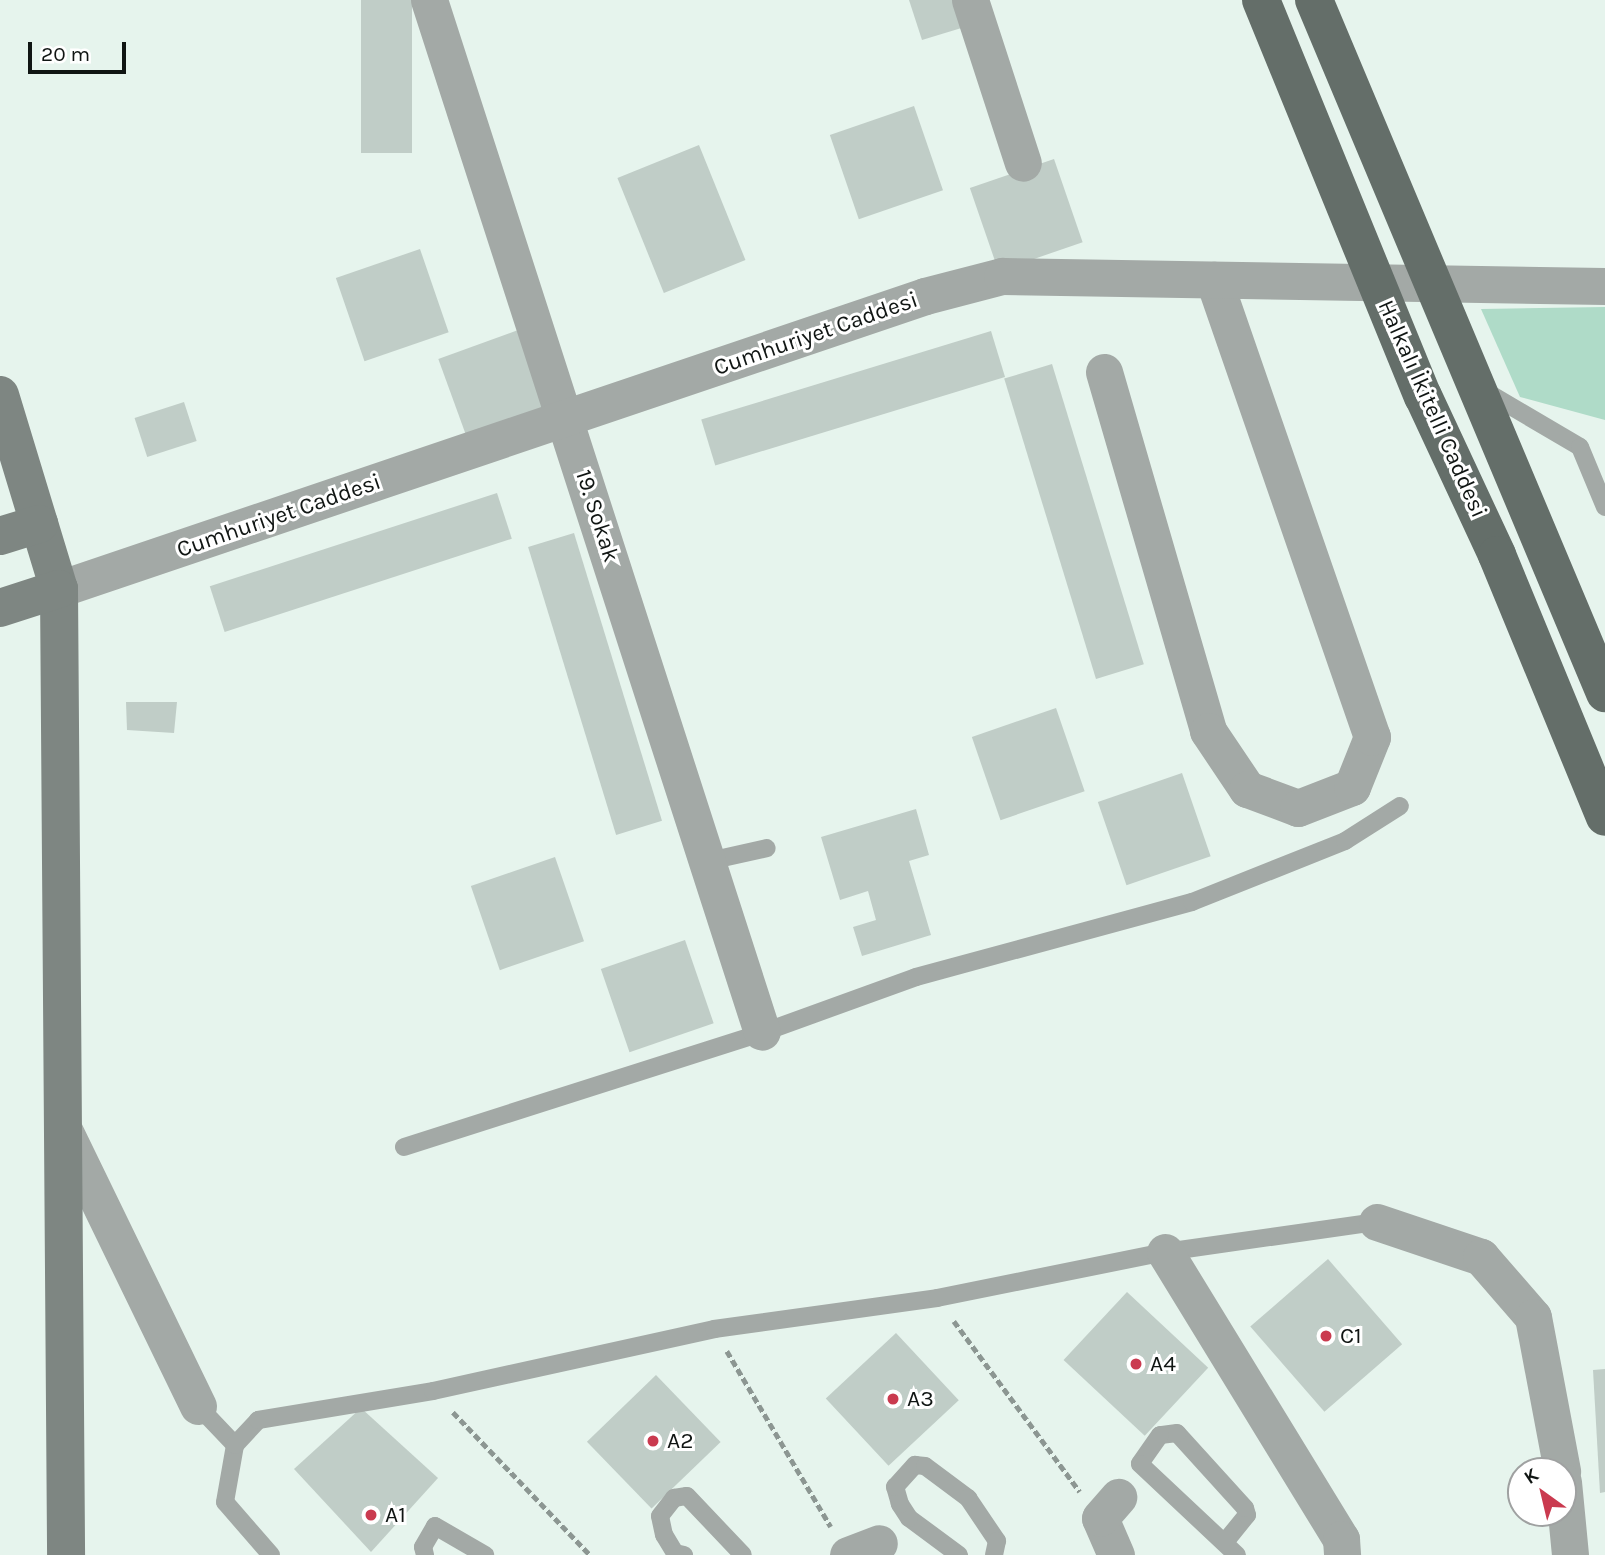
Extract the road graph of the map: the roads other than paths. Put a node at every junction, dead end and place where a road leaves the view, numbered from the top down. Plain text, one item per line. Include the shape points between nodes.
1 (429, 0) edge
2 (971, 0) edge
3 (1261, 0) edge
4 (1314, 0) edge
5 (1023, 163) dead end
6 (1214, 280) junction
7 (1605, 286) edge
8 (1104, 372) dead end
9 (1470, 373) junction
10 (0, 395) edge
11 (566, 419) junction
12 (1605, 507) edge
13 (39, 524) junction
14 (0, 536) edge
15 (59, 589) junction
16 (0, 608) edge
17 (1605, 693) edge
18 (1400, 806) dead end
19 (1605, 817) edge
20 (767, 848) dead end
21 (709, 861) junction
22 (762, 1032) junction
23 (63, 1128) junction
24 (404, 1147) dead end
25 (1377, 1222) joint
26 (1165, 1252) junction
27 (198, 1406) joint
28 (235, 1445) junction
29 (1559, 1457) edge
30 (1109, 1508) road end
31 (1567, 1527) edge
32 (1231, 1549) edge
33 (66, 1555) edge
34 (271, 1555) edge
35 (425, 1555) edge
36 (485, 1555) edge
37 (684, 1555) edge
38 (743, 1555) edge
39 (959, 1555) edge
40 (994, 1555) edge
41 (1115, 1555) edge
42 (1342, 1555) edge
43 (1570, 1555) edge

1 - 11 street, 19. Sokak
2 - 5 street
3 - 19 main road, Halkalı İkitelli Caddesi via 1423,396 1497,555
4 - 9 main road, Halkalı İkitelli Caddesi
6 - 7 street, Cumhuriyet Caddesi
6 - 8 street via 1372,737 1352,787 1297,808 1247,789 1208,731
6 - 11 street, Cumhuriyet Caddesi via 1002,276 925,296
9 - 12 lane via 1580,447
9 - 17 main road, Halkalı İkitelli Caddesi
10 - 13 street
11 - 15 street, Cumhuriyet Caddesi
11 - 21 street, 19. Sokak
13 - 14 street
13 - 15 street
15 - 16 street
15 - 23 street
18 - 22 lane via 1345,841 1192,902 916,977
20 - 21 lane
21 - 22 street, 19. Sokak
22 - 24 lane
23 - 27 street
23 - 33 street
25 - 26 lane
25 - 29 street via 1481,1257 1533,1317
26 - 28 lane via 937,1298 714,1329 433,1391 258,1420
26 - 42 street via 1341,1539
27 - 28 lane
28 - 34 lane via 225,1502
30 - 41 street
31 - 43 street
32 - 32 lane via 1140,1464 1160,1435 1177,1433 1245,1508 1247,1515
35 - 36 lane via 424,1547 435,1526
37 - 38 lane via 675,1553 660,1516 674,1498 687,1496
39 - 40 lane via 909,1518 900,1504 895,1487 915,1465 925,1466 968,1498 997,1541

